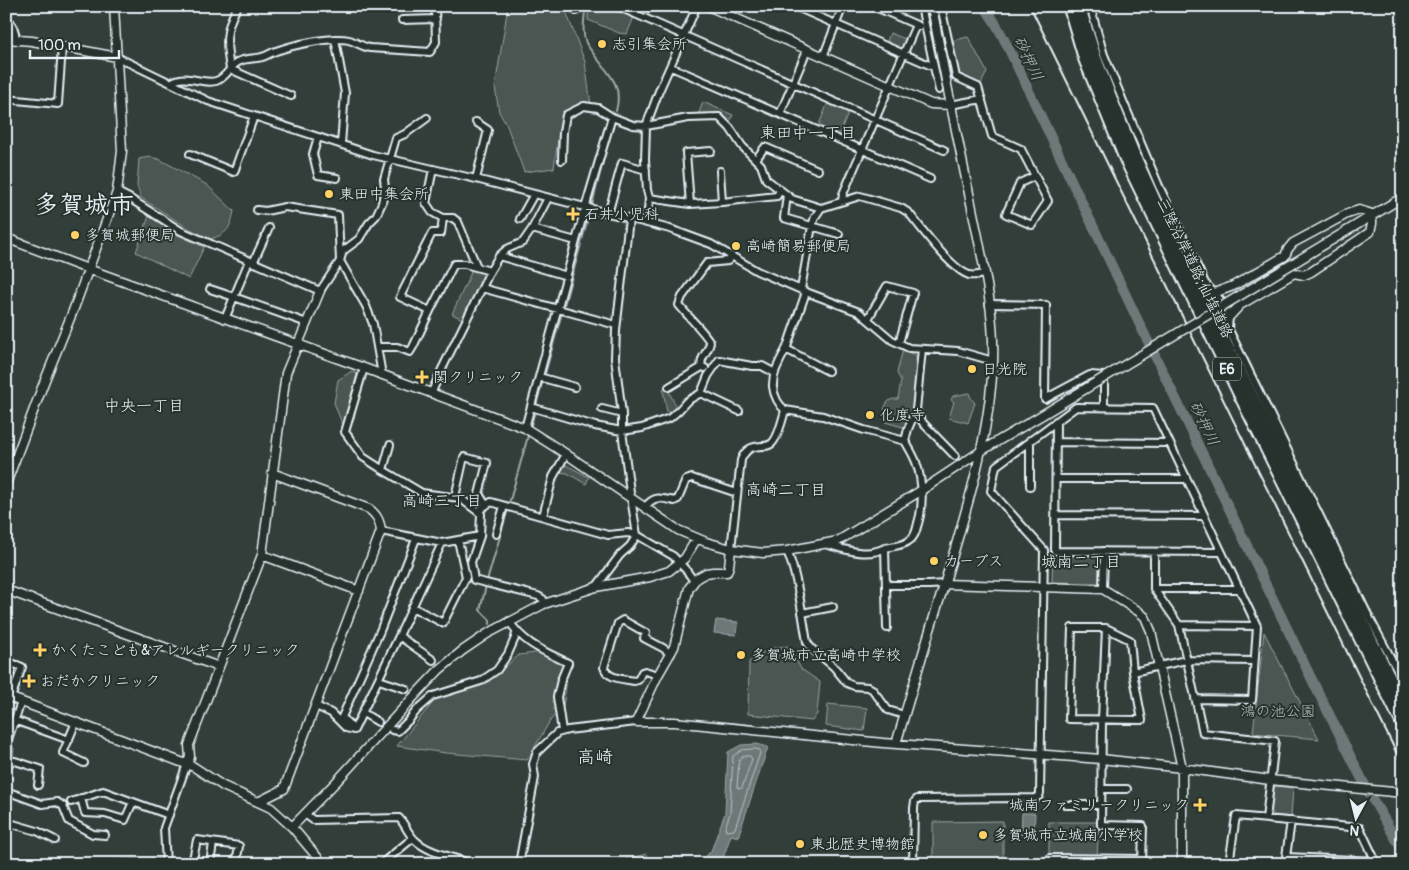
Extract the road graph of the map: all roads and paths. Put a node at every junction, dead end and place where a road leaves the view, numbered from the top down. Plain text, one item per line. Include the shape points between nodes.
1 (114, 6) edge
2 (238, 6) edge
3 (435, 6) edge
4 (572, 6) edge
5 (617, 6) edge
6 (697, 6) edge
7 (708, 6) edge
8 (794, 6) edge
9 (843, 6) edge
10 (873, 6) edge
11 (920, 6) edge
12 (932, 6) edge
13 (942, 6) edge
14 (1069, 6) edge
15 (1079, 6) edge
16 (1090, 6) edge
17 (581, 7) edge
18 (6, 18) edge
19 (436, 19) junction
20 (402, 20) dead end
21 (836, 24) junction
22 (916, 25) junction
23 (925, 28) junction
24 (684, 36) junction
25 (6, 39) edge
26 (16, 39) junction
27 (335, 39) junction
28 (62, 47) junction
29 (807, 50) junction
30 (903, 54) junction
31 (117, 57) junction
32 (823, 57) junction
33 (671, 67) junction
34 (934, 67) junction
35 (230, 69) junction
36 (172, 84) junction
37 (792, 84) junction
38 (889, 85) junction
39 (939, 90) dead end
40 (291, 96) dead end
41 (6, 99) edge
42 (982, 99) junction
43 (950, 105) junction
44 (780, 114) junction
45 (254, 116) junction
46 (612, 116) junction
47 (428, 118) dead end
48 (875, 118) junction
49 (476, 122) dead end
50 (646, 126) junction
51 (318, 137) junction
52 (341, 144) junction
53 (861, 149) junction
54 (944, 150) dead end
55 (711, 151) dead end
56 (190, 154) dead end
57 (389, 158) junction
58 (756, 159) junction
59 (562, 160) dead end
60 (433, 169) junction
61 (646, 170) junction
62 (818, 170) dead end
63 (720, 171) dead end
64 (1036, 176) junction
65 (337, 178) dead end
66 (476, 179) junction
67 (930, 179) dead end
68 (780, 190) junction
69 (116, 192) junction
70 (534, 194) junction
71 (786, 195) junction
72 (1403, 197) edge
73 (548, 198) junction
74 (649, 198) junction
75 (842, 201) junction
76 (722, 202) junction
77 (690, 204) junction
78 (585, 208) junction
79 (820, 208) junction
80 (257, 210) dead end
81 (608, 214) junction
82 (1372, 214) junction
83 (442, 218) junction
84 (628, 219) junction
85 (520, 220) dead end
86 (647, 223) junction
87 (812, 226) junction
88 (269, 228) dead end
89 (532, 229) junction
90 (839, 234) dead end
91 (6, 238) edge
92 (576, 241) junction
93 (499, 256) junction
94 (732, 256) junction
95 (340, 261) junction
96 (251, 262) junction
97 (478, 267) junction
98 (88, 269) junction
99 (490, 271) junction
100 (985, 274) junction
101 (567, 276) junction
102 (482, 288) junction
103 (210, 289) dead end
104 (804, 290) junction
105 (320, 292) junction
106 (1214, 293) junction
107 (234, 297) junction
108 (989, 304) junction
109 (561, 309) junction
110 (430, 311) junction
111 (1229, 317) junction
112 (225, 318) junction
113 (868, 319) junction
114 (307, 323) junction
115 (616, 325) junction
116 (898, 343) junction
117 (298, 344) junction
118 (377, 347) junction
119 (786, 349) junction
120 (922, 349) junction
121 (993, 361) junction
122 (702, 367) junction
123 (364, 368) junction
124 (711, 371) junction
125 (828, 371) dead end
126 (775, 373) junction
127 (382, 376) junction
128 (539, 377) junction
129 (575, 387) dead end
130 (670, 387) dead end
131 (701, 392) junction
132 (431, 394) junction
133 (1104, 407) junction
134 (534, 408) junction
135 (602, 409) dead end
136 (786, 410) junction
137 (916, 410) junction
138 (739, 411) dead end
139 (622, 414) junction
140 (1056, 422) junction
141 (525, 428) junction
142 (622, 431) junction
143 (1030, 440) junction
144 (905, 441) junction
145 (1056, 442) junction
146 (1168, 443) junction
147 (390, 445) dead end
148 (981, 451) junction
149 (566, 454) junction
150 (955, 456) dead end
151 (383, 470) junction
152 (272, 473) junction
153 (1056, 479) junction
154 (1186, 479) junction
155 (6, 484) edge
156 (1030, 486) dead end
157 (922, 490) junction
158 (737, 493) junction
159 (455, 497) junction
160 (631, 498) junction
161 (486, 505) junction
162 (507, 507) junction
163 (645, 507) junction
164 (478, 511) junction
165 (1056, 515) junction
166 (543, 516) junction
167 (1204, 516) junction
168 (381, 531) junction
169 (496, 534) dead end
170 (480, 536) junction
171 (637, 536) junction
172 (696, 538) junction
173 (416, 539) junction
174 (458, 540) junction
175 (442, 543) junction
176 (825, 544) junction
177 (884, 548) junction
178 (731, 549) junction
179 (786, 551) junction
180 (1104, 551) junction
181 (1154, 552) junction
182 (1221, 552) junction
183 (262, 555) junction
184 (679, 563) junction
185 (694, 581) junction
186 (944, 584) junction
187 (886, 585) junction
188 (596, 587) junction
189 (1044, 587) junction
190 (1103, 589) junction
191 (1154, 589) junction
192 (6, 590) edge
193 (1240, 590) junction
194 (359, 591) junction
195 (544, 604) junction
196 (833, 606) dead end
197 (412, 607) junction
198 (802, 613) junction
199 (509, 622) junction
200 (1179, 625) junction
201 (1257, 626) junction
202 (887, 628) dead end
203 (1106, 628) junction
204 (516, 633) junction
205 (399, 636) junction
206 (671, 654) junction
207 (433, 660) dead end
208 (1186, 660) junction
209 (6, 661) edge
210 (1254, 661) junction
211 (1160, 666) junction
212 (218, 667) junction
213 (1133, 672) junction
214 (658, 675) junction
215 (379, 680) junction
216 (1403, 681) edge
217 (406, 688) tunnel mouth
218 (9, 697) edge
219 (1195, 699) junction
220 (21, 702) junction
221 (1403, 704) edge
222 (316, 706) junction
223 (363, 713) junction
224 (904, 715) junction
225 (1102, 719) junction
226 (14, 720) junction
227 (76, 722) junction
228 (378, 722) dead end
229 (636, 722) junction
230 (1403, 725) edge
231 (354, 730) junction
232 (392, 730) dead end
233 (562, 731) junction
234 (68, 740) junction
235 (896, 744) junction
236 (1041, 755) junction
237 (1101, 759) junction
238 (7, 762) edge
239 (84, 763) dead end
240 (187, 764) junction
241 (1182, 768) junction
242 (1270, 780) junction
243 (6, 783) edge
244 (38, 786) dead end
245 (1101, 789) junction
246 (1127, 789) dead end
247 (6, 791) edge
248 (1403, 793) edge
249 (81, 798) junction
250 (71, 802) dead end
251 (133, 802) junction
252 (258, 802) junction
253 (1066, 804) dead end
254 (1102, 805) junction
255 (305, 814) junction
256 (169, 815) junction
257 (1266, 819) junction
258 (1290, 821) junction
259 (6, 822) edge
260 (292, 827) junction
261 (105, 835) dead end
262 (413, 838) junction
263 (55, 840) dead end
264 (213, 843) junction
265 (6, 852) edge
266 (1142, 861) edge
267 (1286, 861) edge
268 (40, 862) dead end
269 (1376, 862) edge
270 (9, 864) edge
271 (24, 864) edge
272 (123, 864) edge
273 (166, 864) edge
274 (192, 864) edge
275 (210, 864) edge
276 (236, 864) edge
277 (323, 864) edge
278 (381, 864) edge
279 (472, 864) edge
280 (519, 864) edge
281 (913, 864) edge
282 (1050, 864) edge
283 (1182, 864) edge
284 (1229, 864) edge

1 - 31 street
2 - 35 street via 228,27 226,41
3 - 19 street
4 - 17 street via 576,11
5 - 24 street
6 - 24 street
7 - 29 street
8 - 21 street
9 - 21 street
10 - 22 street
11 - 23 street
12 - 43 street
13 - 42 street via 956,77 978,87
14 - 230 highway, 三陸沿岸道路;仙塩道路 / E6 via 1085,60 1132,174
15 - 221 highway, 三陸沿岸道路;仙塩道路 / E6 via 1114,106 1158,208
16 - 106 street via 1104,55 1159,186 1205,283
18 - 26 street via 12,23
19 - 20 street
19 - 27 street via 436,42 430,52 370,48 349,40
21 - 30 street
21 - 32 street
22 - 23 street
22 - 30 street
23 - 34 street
24 - 33 street
24 - 37 street
25 - 26 street
26 - 28 street
27 - 35 street via 291,46 264,57 240,61
27 - 52 street via 345,93
28 - 31 street
28 - 41 street via 58,104
29 - 32 street
29 - 37 street
30 - 34 street
30 - 38 street
31 - 36 street
31 - 69 street via 122,152
32 - 38 street
33 - 44 street
33 - 50 street
34 - 39 street
35 - 36 street via 224,77 211,82 188,78 177,79
35 - 40 street
36 - 45 street via 208,101
37 - 44 street
37 - 48 street
38 - 43 street via 931,104
38 - 48 street
42 - 43 street
42 - 64 street via 992,136 1021,148
43 - 100 street
44 - 53 street
45 - 51 street
45 - 56 street via 234,172
46 - 50 street via 633,126
46 - 59 street via 598,108 584,106 566,115
46 - 78 street
47 - 57 street via 396,138
48 - 53 street
48 - 54 street
49 - 66 street via 488,130
50 - 58 street via 688,118 719,117
50 - 61 street
51 - 52 street
51 - 65 street via 313,154 318,175
52 - 57 street
53 - 67 street
53 - 75 street
55 - 77 street via 686,153
57 - 60 street
57 - 95 street via 382,202 376,216 358,239 343,251
58 - 62 street via 765,147
58 - 68 street via 766,180
60 - 66 street
60 - 83 street via 426,202 432,212
61 - 74 street
61 - 81 street via 622,163
63 - 76 street
64 - 64 street via 1020,183 1006,214 1032,225 1048,201
66 - 70 street
68 - 71 street
68 - 76 street via 777,196
69 - 96 street via 181,232
69 - 98 street
70 - 73 street
70 - 85 street
71 - 79 street
71 - 87 street via 784,218
72 - 82 street
73 - 78 street
73 - 89 street
74 - 77 street
74 - 86 street
75 - 79 street
75 - 100 street via 860,196 901,208 962,271
76 - 77 street
78 - 81 street
78 - 92 street
79 - 87 street
80 - 95 street via 285,207 338,215
81 - 84 street
82 - 106 street via 1359,210 1346,214 1293,243 1286,256
82 - 111 street via 1370,232 1311,272 1294,274 1240,305
82 - 148 street, bridge
83 - 97 street via 453,218 458,222
83 - 110 street via 441,233 432,233 400,297
84 - 86 street
84 - 115 street
86 - 94 street via 711,244
87 - 90 street
87 - 104 street via 804,269
88 - 96 street
89 - 92 street
89 - 93 street via 523,242
91 - 98 street
92 - 101 street
93 - 99 street
93 - 101 street
94 - 104 street
94 - 122 street via 728,260 707,263 679,305 710,342 702,357
95 - 105 street
95 - 118 street via 366,306
96 - 105 street
96 - 107 street
97 - 99 street
97 - 110 street via 454,264
98 - 112 street
98 - 155 street
99 - 102 street
100 - 108 street
101 - 109 street
102 - 109 street
102 - 132 street
103 - 107 street
104 - 113 street via 860,312
104 - 119 street
105 - 114 street
106 - 111 street via 1224,304
107 - 112 street
107 - 114 street
108 - 121 street
108 - 133 street via 1046,305 1045,399 1090,375 1104,376
109 - 115 street
109 - 128 street
110 - 118 street via 410,352 398,347
111 - 216 street via 1228,328
112 - 117 street
113 - 116 street
113 - 116 street via 887,286 913,293
114 - 117 street
115 - 139 street via 615,358
116 - 120 street
117 - 123 street
117 - 152 street via 286,373
118 - 127 street
119 - 125 street
119 - 126 street
120 - 121 street via 958,351
120 - 137 street
121 - 148 street
122 - 124 street
122 - 130 street
123 - 127 street
123 - 151 street via 346,432 363,457
124 - 126 street via 719,360 762,366
124 - 131 street
126 - 136 street via 775,395
127 - 132 street
128 - 129 street
128 - 134 street
131 - 138 street
131 - 142 street via 670,418
132 - 141 street
133 - 140 street via 1076,407
133 - 146 street via 1152,408
134 - 141 street
134 - 142 street
135 - 139 street
136 - 144 street via 822,416
136 - 158 street via 772,443 756,446 743,454
137 - 144 street
137 - 150 street via 923,423
139 - 142 street
140 - 143 street
140 - 145 street
141 - 149 street
142 - 160 street
143 - 156 street
143 - 189 street via 996,466 991,491 1044,550
144 - 157 street via 916,461
145 - 146 street
145 - 153 street
146 - 154 street
147 - 151 street
148 - 157 street
148 - 186 street
149 - 160 street
149 - 166 street via 553,477
151 - 159 street via 422,493
152 - 168 street via 369,509 380,522
152 - 183 street
153 - 154 street
153 - 165 street
154 - 167 street
157 - 176 street via 838,541
157 - 177 street via 921,516 914,536 900,545
158 - 163 street via 692,478 686,480 678,499 658,497
158 - 178 street
159 - 161 street via 464,457 487,463 479,494
159 - 164 street
160 - 163 street
160 - 171 street
161 - 162 street via 491,502
161 - 164 street
162 - 166 street
162 - 169 street
163 - 172 street via 678,530
164 - 170 street via 482,514
165 - 167 street
165 - 180 street via 1055,551
166 - 171 street via 608,535 628,532
167 - 182 street
168 - 173 street
168 - 194 street
170 - 174 street
170 - 195 street via 471,562 474,580 538,596
171 - 184 street via 673,556
171 - 188 street
172 - 178 street
172 - 184 street
173 - 175 street
173 - 231 street via 342,717
174 - 175 street
174 - 197 street via 466,577 443,623
175 - 197 street
176 - 177 street via 868,553
176 - 179 street
177 - 187 street
178 - 179 street
178 - 185 street via 727,572 706,573
179 - 198 street
180 - 181 street
180 - 190 street
181 - 182 street
181 - 191 street
182 - 193 street
183 - 194 street
183 - 212 street
184 - 185 street
184 - 188 street via 660,574
185 - 206 street via 689,588
186 - 187 street
186 - 189 street
186 - 224 street
187 - 202 street
188 - 195 street
189 - 190 street
189 - 236 street
190 - 211 street via 1145,617
191 - 193 street
191 - 200 street
192 - 212 street
193 - 201 street
194 - 222 street
195 - 199 street
196 - 198 street
197 - 205 street
198 - 224 street via 811,648 847,683 868,687 888,710
199 - 204 street
199 - 255 street via 462,651 440,670
200 - 201 street
200 - 208 street
201 - 210 street
203 - 213 street via 1130,640
203 - 225 street
203 - 225 street via 1072,628 1069,719
204 - 232 street via 497,670 481,681 425,699 398,730
204 - 233 street via 568,663 557,697
205 - 207 street
205 - 215 street
206 - 214 street
206 - 214 street via 644,638 646,633 629,623 623,620 618,623 605,671 611,676 634,681 645,671
208 - 210 street
208 - 211 street
208 - 219 street
209 - 218 street via 22,667
210 - 219 street via 1252,700
211 - 213 street
211 - 241 street
212 - 240 street via 189,745
213 - 225 street via 1142,720
214 - 229 street
215 - 217 street
215 - 223 street
218 - 220 street
219 - 242 street via 1203,733 1274,741
220 - 226 street
220 - 227 street
222 - 231 street via 332,713 346,728
222 - 252 street via 284,789
223 - 228 street
223 - 231 street
224 - 235 street
225 - 237 street
226 - 234 street
226 - 238 street via 6,742 9,750
227 - 234 street
227 - 240 street
229 - 233 street
229 - 235 street via 674,722
233 - 280 street via 537,752 532,764 534,777
234 - 239 street via 63,753
235 - 236 street
236 - 237 street
236 - 281 street via 1040,794 1037,798 917,799
237 - 241 street
237 - 245 street
238 - 243 street
238 - 244 street via 15,761 40,770
240 - 252 street
240 - 256 street
241 - 242 street
241 - 283 street
242 - 248 street
242 - 257 street
245 - 246 street
245 - 254 street
247 - 261 street via 42,804 57,802 63,806 69,821 93,834
249 - 250 street
249 - 251 street via 103,790
249 - 251 street via 85,813 125,820
251 - 256 street
252 - 260 street
253 - 254 street
254 - 266 street via 1101,825 1143,826
255 - 260 street
255 - 262 street via 313,820 399,818
256 - 273 street via 164,828
257 - 258 street
257 - 284 street via 1236,816
258 - 267 street
258 - 269 street via 1360,828
259 - 263 street
260 - 277 street
262 - 278 street
262 - 279 street via 423,847
264 - 274 street via 197,840
264 - 275 street
264 - 276 street via 239,846
265 - 270 street
266 - 282 street via 1050,858
267 - 269 street
268 - 271 street
272 - 273 street

